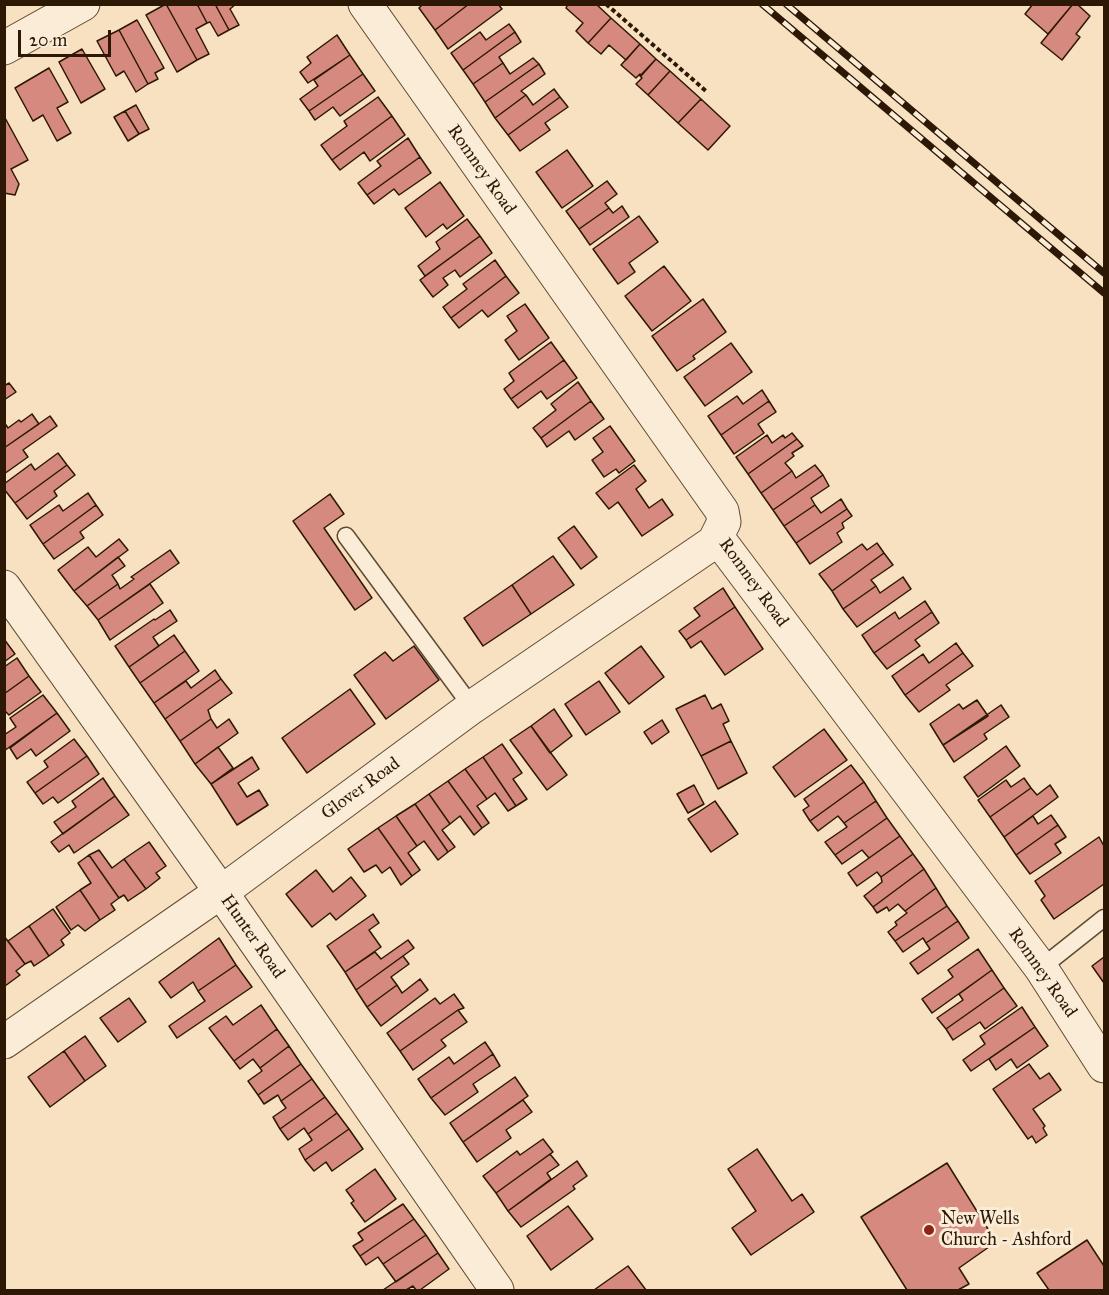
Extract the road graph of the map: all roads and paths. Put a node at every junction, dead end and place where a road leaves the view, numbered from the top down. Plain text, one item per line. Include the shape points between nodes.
1 (83, 4) edge
2 (365, 4) edge
3 (606, 4) edge
4 (4, 48) edge
5 (706, 91) dead end
6 (346, 536) dead end
7 (717, 537) junction
8 (4, 586) edge
9 (472, 707) junction
10 (221, 892) junction
11 (1104, 918) edge
12 (1041, 968) junction
13 (4, 1042) edge
14 (1104, 1066) edge
15 (497, 1290) edge

1 - 4 street
2 - 7 street, Romney Road via 722,511 724,522
3 - 5 path
6 - 9 lane
7 - 9 street, Glover Road
7 - 12 street, Romney Road
8 - 10 street, Hunter Road
9 - 10 street, Glover Road
10 - 13 street, Glover Road
10 - 15 street, Hunter Road
11 - 12 lane
12 - 14 street, Romney Road

